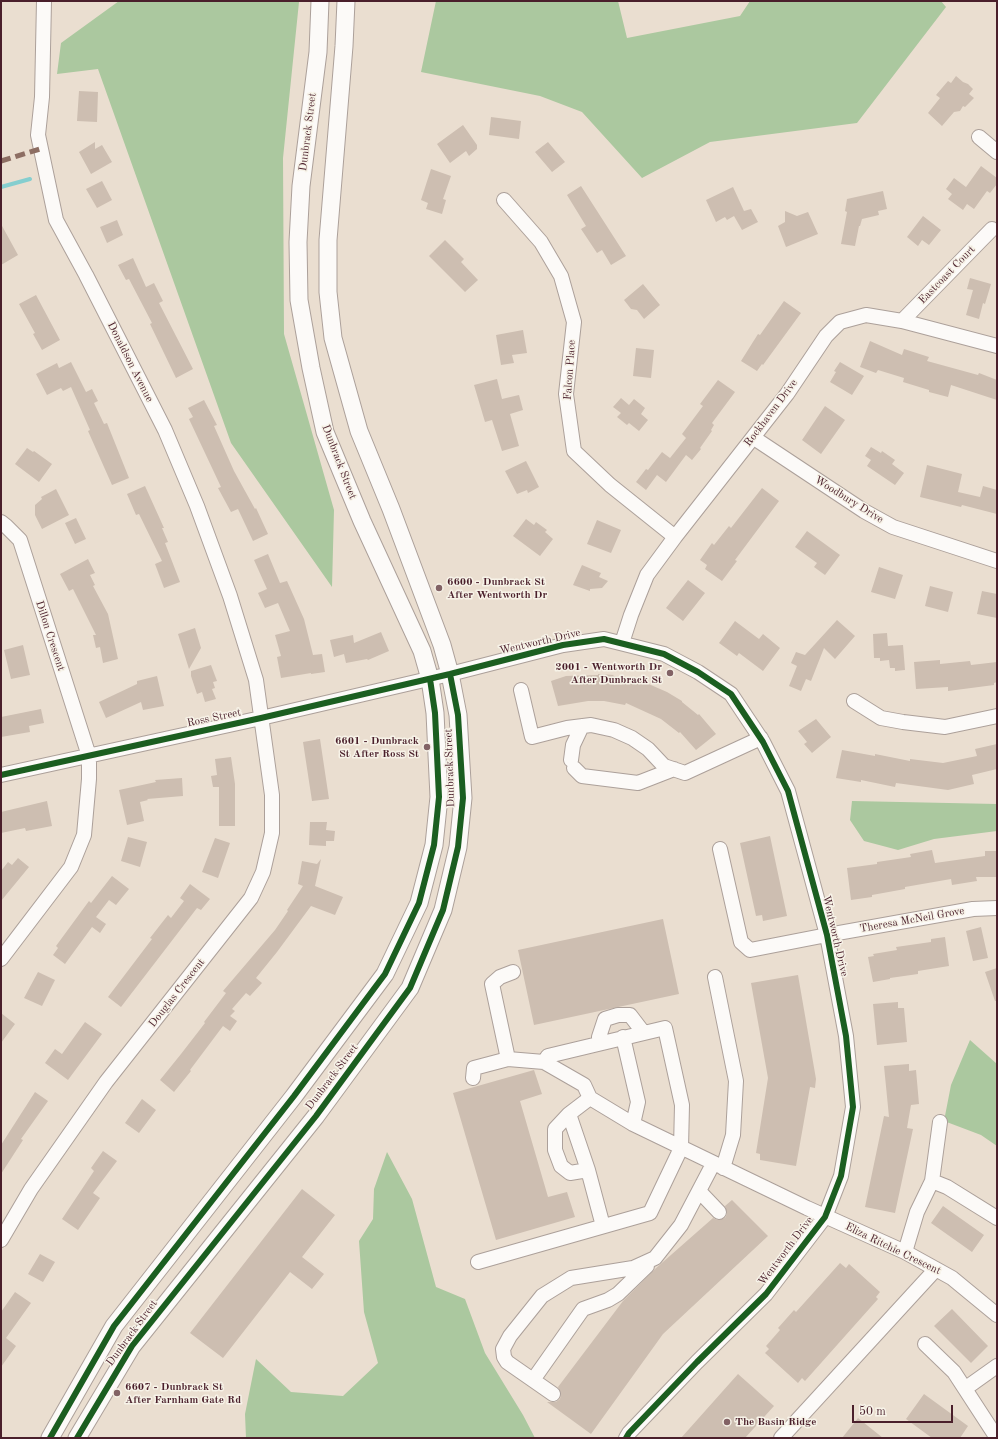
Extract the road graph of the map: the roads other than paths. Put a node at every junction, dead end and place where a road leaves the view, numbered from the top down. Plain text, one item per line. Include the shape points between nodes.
1 (44, 1) edge
2 (320, 1) edge
3 (346, 1) edge
4 (979, 138) dead end
5 (997, 152) edge
6 (504, 200) dead end
7 (992, 229) dead end
8 (902, 321) junction
9 (997, 346) edge
10 (754, 438) junction
11 (1, 522) edge
12 (675, 537) junction
13 (997, 561) edge
14 (622, 643) junction
15 (450, 674) junction
16 (430, 679) junction
17 (521, 690) dead end
18 (854, 701) dead end
19 (997, 716) edge
20 (261, 718) junction
21 (582, 726) junction
22 (761, 738) junction
23 (88, 756) junction
24 (674, 769) junction
25 (1, 775) edge
26 (720, 849) dead end
27 (997, 908) edge
28 (827, 935) junction
29 (1, 959) edge
30 (513, 972) dead end
31 (715, 977) dead end
32 (643, 1032) junction
33 (623, 1037) junction
34 (600, 1043) junction
35 (508, 1058) junction
36 (544, 1062) junction
37 (473, 1078) dead end
38 (590, 1098) junction
39 (569, 1114) junction
40 (940, 1122) dead end
41 (633, 1124) junction
42 (682, 1148) junction
43 (718, 1166) junction
44 (588, 1170) junction
45 (932, 1181) junction
46 (699, 1190) junction
47 (719, 1212) dead end
48 (825, 1217) junction
49 (997, 1218) edge
50 (603, 1226) junction
51 (1, 1240) edge
52 (905, 1252) junction
53 (655, 1258) junction
54 (478, 1262) dead end
55 (936, 1269) junction
56 (997, 1315) edge
57 (925, 1344) dead end
58 (997, 1366) edge
59 (533, 1380) junction
60 (966, 1388) junction
61 (553, 1394) dead end
62 (50, 1438) edge
63 (78, 1438) edge
64 (626, 1438) edge
65 (781, 1438) edge
66 (997, 1438) edge

1 - 20 street, Donaldson Avenue via 42,97 38,135 56,220 165,430 198,506 254,673
2 - 16 main road, Dunbrack Street via 318,52 302,186 298,242 298,300 325,432 362,521 422,651
3 - 15 main road, Dunbrack Street via 328,240 328,292 333,338 359,431 391,509
4 - 5 street
6 - 12 street, Falcon Place via 541,242 561,276 574,322 566,394 574,451 610,485
7 - 8 street, Eastcoast Court
8 - 9 street, Rockhaven Drive
8 - 10 street, Rockhaven Drive via 866,315 840,322 826,336
10 - 12 street, Rockhaven Drive
10 - 13 street, Woodbury Drive via 864,511 893,527
11 - 23 street, Dillon Crescent via 20,540
12 - 14 street, Rockhaven Drive via 647,575
14 - 15 street, Wentworth Drive via 604,639 563,645
14 - 22 street, Wentworth Drive via 664,654 698,672 730,694
15 - 16 street, Wentworth Drive
15 - 63 main road, Dunbrack Street via 458,715 463,798 458,847 443,910 410,988 316,1116 132,1346
16 - 20 street, Ross Street
16 - 62 main road, Dunbrack Street via 435,712 439,797 434,845 419,903 385,974 294,1096 114,1326
17 - 21 street via 532,737
18 - 19 street via 881,718 945,727
20 - 23 street, Ross Street
20 - 51 street, Douglas Crescent via 272,795 272,833 263,872 251,898 106,1082 31,1189
21 - 24 street via 614,730 632,738 648,749 664,766
21 - 24 street via 573,745 572,764 582,776 638,783
22 - 24 street via 685,773
22 - 28 street, Wentworth Drive via 788,791
23 - 25 street, Ross Street
23 - 29 street via 89,779 84,835 71,866
26 - 28 street, Theresa McNeil Grove via 741,942 750,950
27 - 28 street, Theresa McNeil Grove
28 - 48 street, Wentworth Drive via 846,1036 853,1107 841,1176
30 - 35 street via 500,977 492,984
31 - 43 street via 736,1081 733,1135
32 - 33 street
32 - 34 street via 630,1015 618,1015 605,1019 599,1037
32 - 42 street via 665,1028 682,1105
33 - 34 street
33 - 41 street via 638,1102
34 - 36 street via 548,1056
35 - 36 street
35 - 37 street via 474,1068
36 - 38 street via 584,1085
38 - 39 street
38 - 41 street, Eliza Ritchie Crescent
39 - 44 street
39 - 44 street via 556,1130 555,1150 561,1166 570,1172
40 - 45 street
41 - 42 street, Eliza Ritchie Crescent
42 - 43 street, Eliza Ritchie Crescent
42 - 50 street via 650,1212
43 - 46 street
43 - 48 street, Eliza Ritchie Crescent
44 - 50 street
45 - 49 street via 947,1187
45 - 52 street via 917,1212
46 - 47 street
46 - 53 street via 681,1225
48 - 52 street, Eliza Ritchie Crescent
48 - 64 street, Wentworth Drive via 766,1294 697,1362
50 - 54 street
52 - 55 street, Eliza Ritchie Crescent
53 - 59 street via 618,1294 583,1309
53 - 59 street via 633,1268 571,1278 542,1296 510,1336 503,1349 507,1362
55 - 56 street, Eliza Ritchie Crescent via 952,1278
55 - 65 street
57 - 60 street via 954,1372
58 - 60 street
59 - 61 street
60 - 66 street

